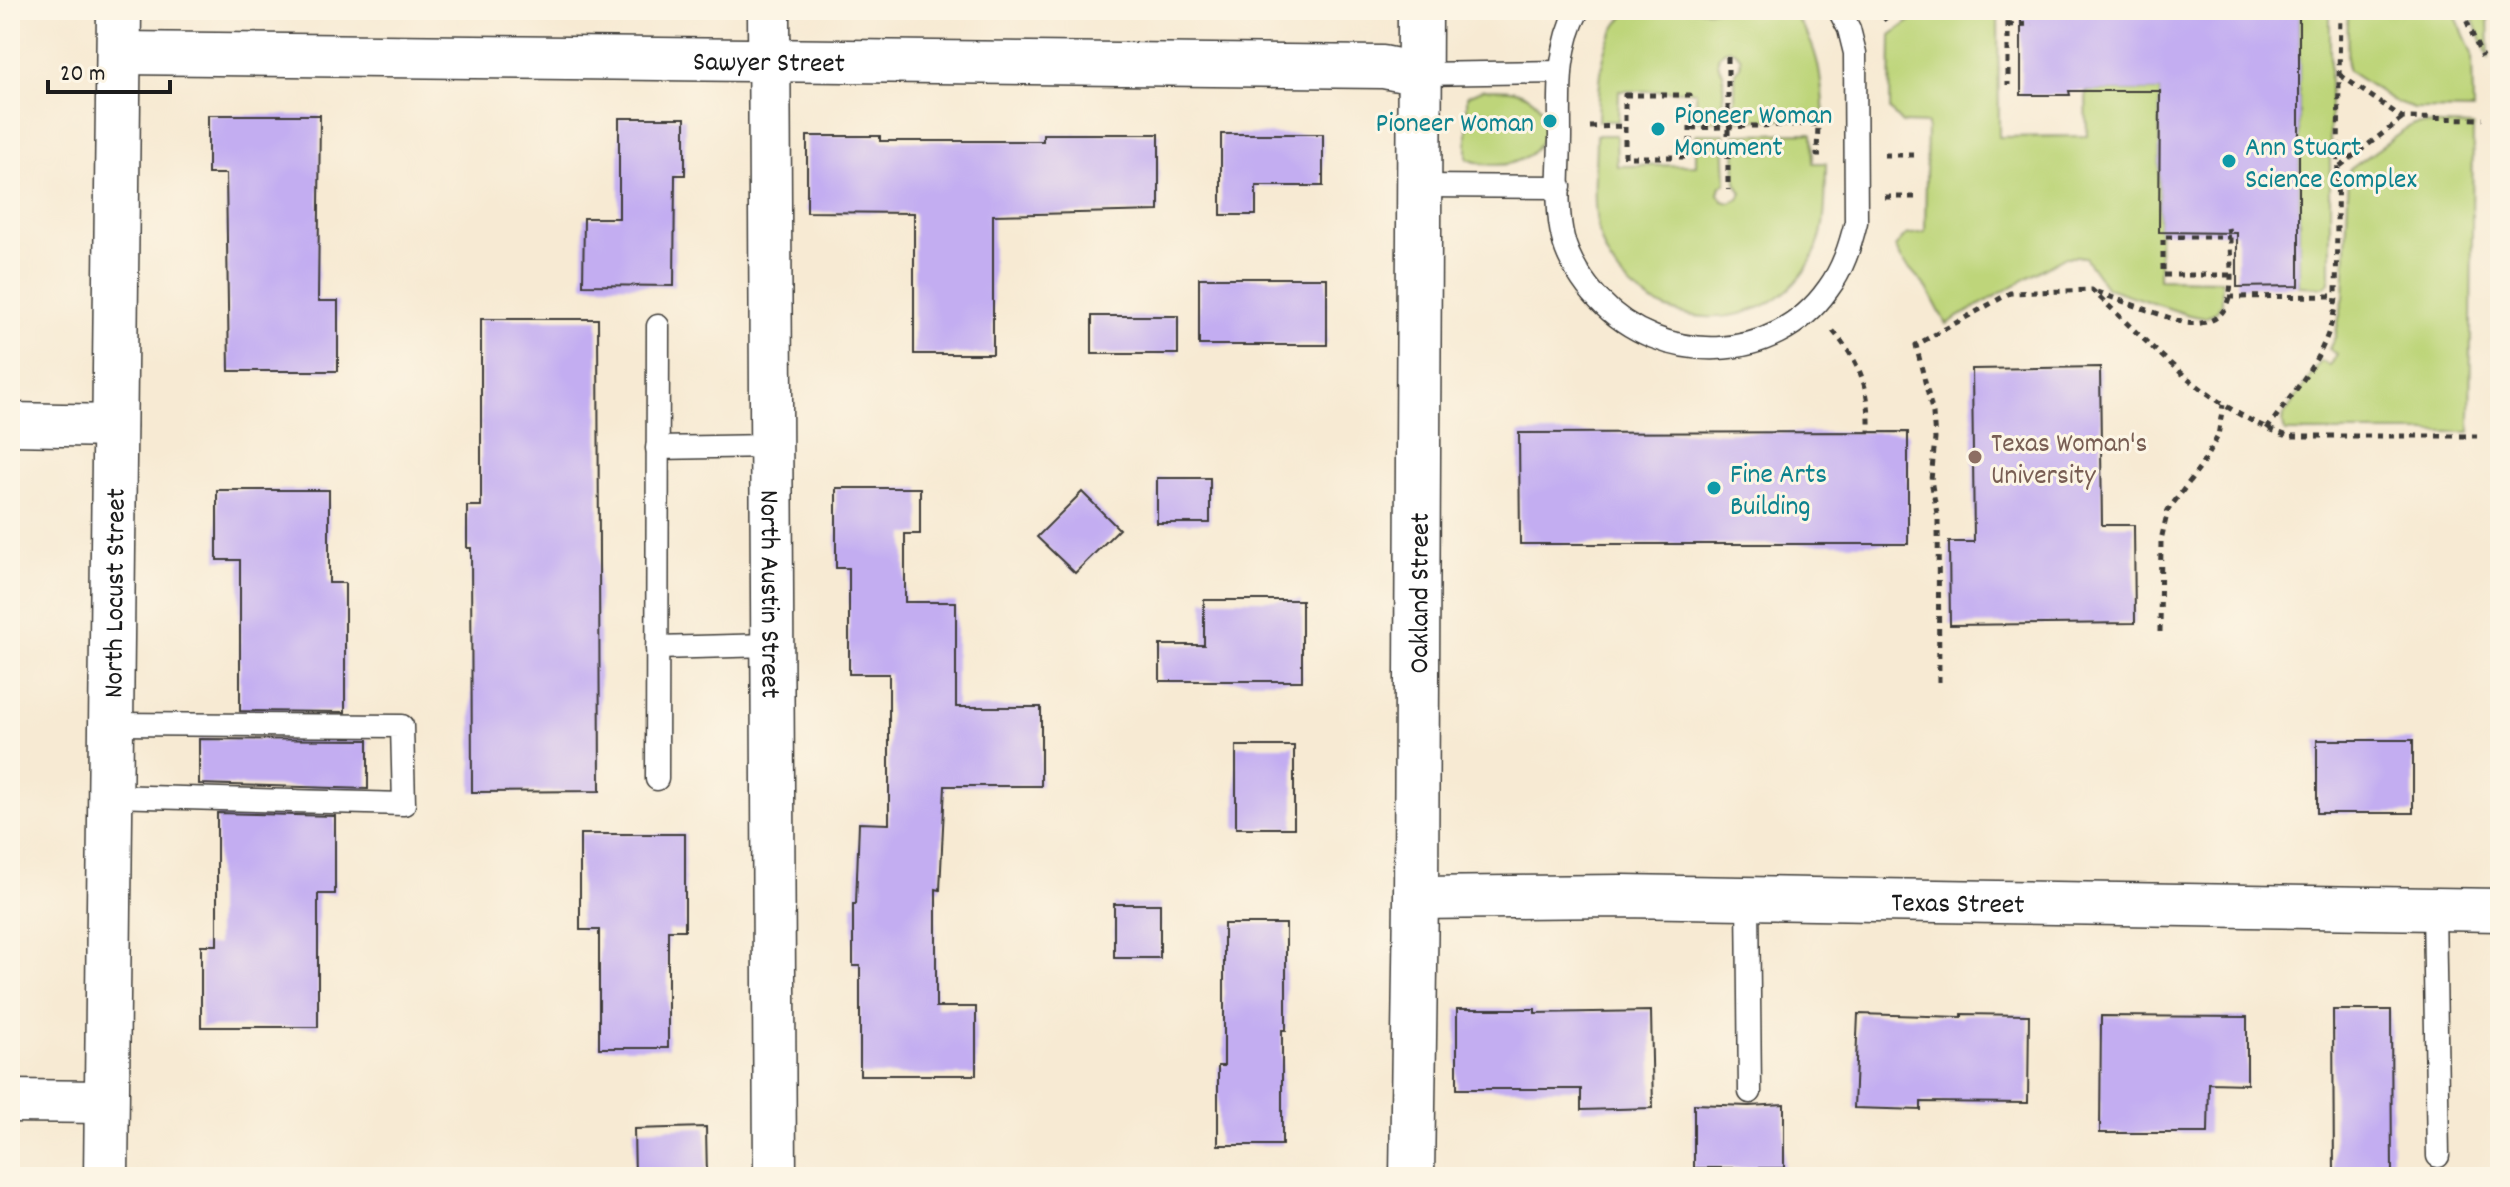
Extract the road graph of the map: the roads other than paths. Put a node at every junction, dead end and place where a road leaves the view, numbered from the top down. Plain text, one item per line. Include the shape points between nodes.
1 (119, 10) edge
2 (769, 10) edge
3 (1420, 10) edge
4 (1578, 10) edge
5 (1839, 10) edge
6 (119, 53) junction
7 (769, 59) junction
8 (1560, 72) junction
9 (1419, 74) junction
10 (1419, 186) junction
11 (1560, 187) junction
12 (658, 326) dead end
13 (10, 424) edge
14 (115, 426) junction
15 (770, 446) junction
16 (657, 448) junction
17 (771, 645) junction
18 (657, 648) junction
19 (111, 724) junction
20 (657, 779) dead end
21 (111, 796) junction
22 (1416, 898) junction
23 (1748, 898) junction
24 (2434, 908) junction
25 (2500, 910) edge
26 (1750, 1092) dead end
27 (10, 1101) edge
28 (107, 1102) junction
29 (2438, 1156) dead end
30 (106, 1177) edge
31 (775, 1177) edge
32 (1412, 1177) edge

1 - 6 main road, North Locust Street
2 - 7 street, North Austin Street
3 - 9 main road, Oakland Street
4 - 8 lane
5 - 11 lane via 1855,53 1856,222 1851,246 1827,291 1788,326 1741,346 1692,349 1646,336 1626,324 1591,292 1570,255 1563,239
6 - 7 street, Sawyer Street
6 - 14 main road, North Locust Street
7 - 9 street, Sawyer Street via 1383,67
7 - 15 street, North Austin Street
8 - 9 lane
8 - 11 lane
9 - 10 main road, Oakland Street
10 - 11 lane
10 - 22 main road, Oakland Street
12 - 16 lane
13 - 14 street
14 - 19 main road, North Locust Street
15 - 16 lane
15 - 17 street, North Austin Street
16 - 18 lane
17 - 18 lane
17 - 31 street, North Austin Street
18 - 20 lane
19 - 21 main road, North Locust Street
19 - 21 lane via 402,726 404,804
21 - 28 main road, North Locust Street
22 - 23 street, Texas Street
22 - 32 main road, Oakland Street
23 - 24 street, Texas Street
23 - 26 lane
24 - 25 street, Texas Street
24 - 29 lane
27 - 28 street
28 - 30 main road, North Locust Street

